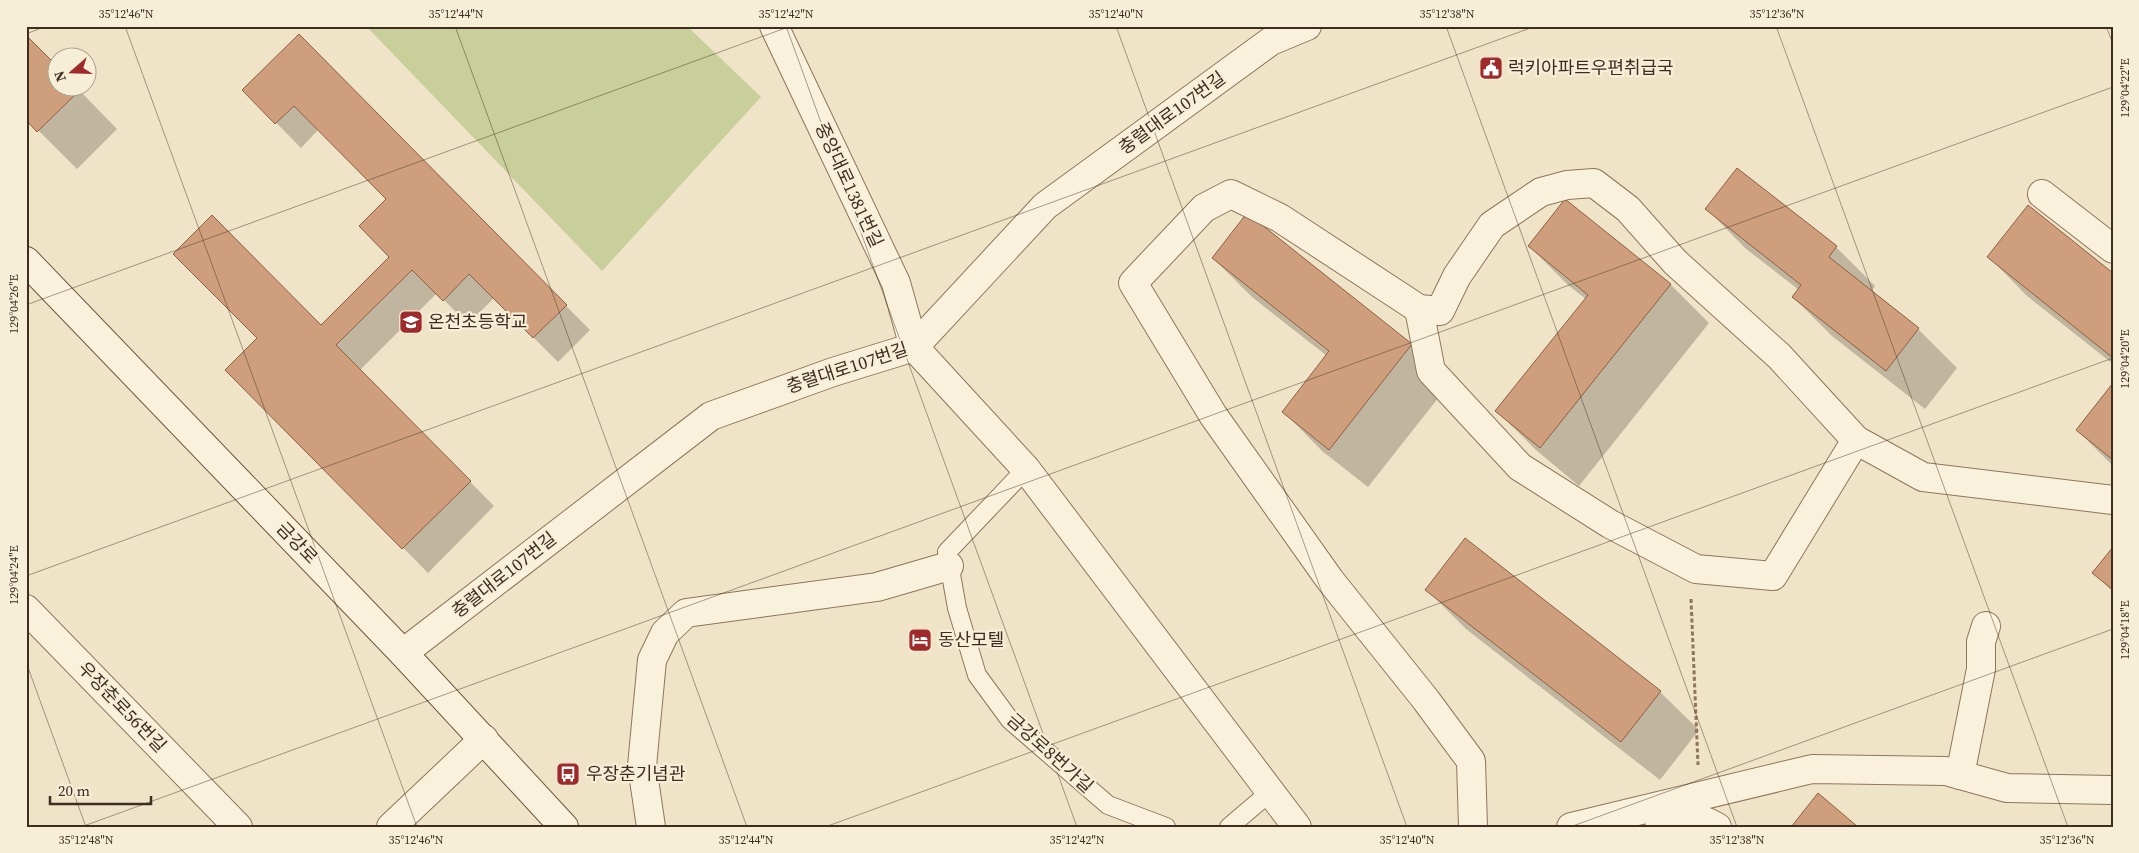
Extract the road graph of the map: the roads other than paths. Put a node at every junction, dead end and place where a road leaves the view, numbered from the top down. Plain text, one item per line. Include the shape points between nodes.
1 (774, 26) edge
2 (1295, 29) edge
3 (2042, 194) dead end
4 (2113, 249) edge
5 (26, 261) edge
6 (1419, 309) junction
7 (914, 348) junction
8 (1856, 440) junction
9 (1026, 469) junction
10 (2113, 500) edge
11 (949, 566) junction
12 (26, 609) edge
13 (1986, 626) dead end
14 (403, 653) junction
15 (484, 739) junction
16 (1960, 775) junction
17 (2113, 790) edge
18 (1270, 792) junction
19 (238, 827) edge
20 (391, 827) edge
21 (564, 827) edge
22 (651, 827) edge
23 (1166, 827) edge
24 (1229, 827) edge
25 (1297, 827) edge
26 (1473, 827) edge
27 (1571, 827) edge
28 (1623, 827) edge
29 (1717, 827) edge

1 - 7 street, 중앙대로1381번길 via 896,283
2 - 7 street, 충렬대로107번길 via 1271,41 1045,206
3 - 4 street
5 - 14 street, 금강로
6 - 8 street via 1440,311 1456,276 1492,225 1541,192 1567,185 1594,183 1628,210 1675,262 1779,356
6 - 8 street via 1432,371 1520,467 1610,524 1696,569 1773,576
6 - 26 street via 1280,218 1231,194 1204,208 1133,283 1218,423 1330,580 1471,761
7 - 9 street
7 - 14 street, 충렬대로107번길 via 833,372 711,416
8 - 10 street via 1923,477
9 - 11 lane, 금강로8번가길 via 947,552
9 - 18 street
11 - 22 street via 877,587 686,613 665,634 652,660 642,766
11 - 23 lane, 금강로8번가길 via 957,608 977,675 1010,720 1108,804
12 - 19 street, 우장춘로56번길
13 - 16 street
14 - 15 street, 금강로
15 - 20 street
15 - 21 street, 금강로
16 - 17 street via 2007,788
16 - 27 street via 1946,771 1812,769
18 - 24 lane
18 - 25 street
28 - 29 street via 1686,815 1696,816

